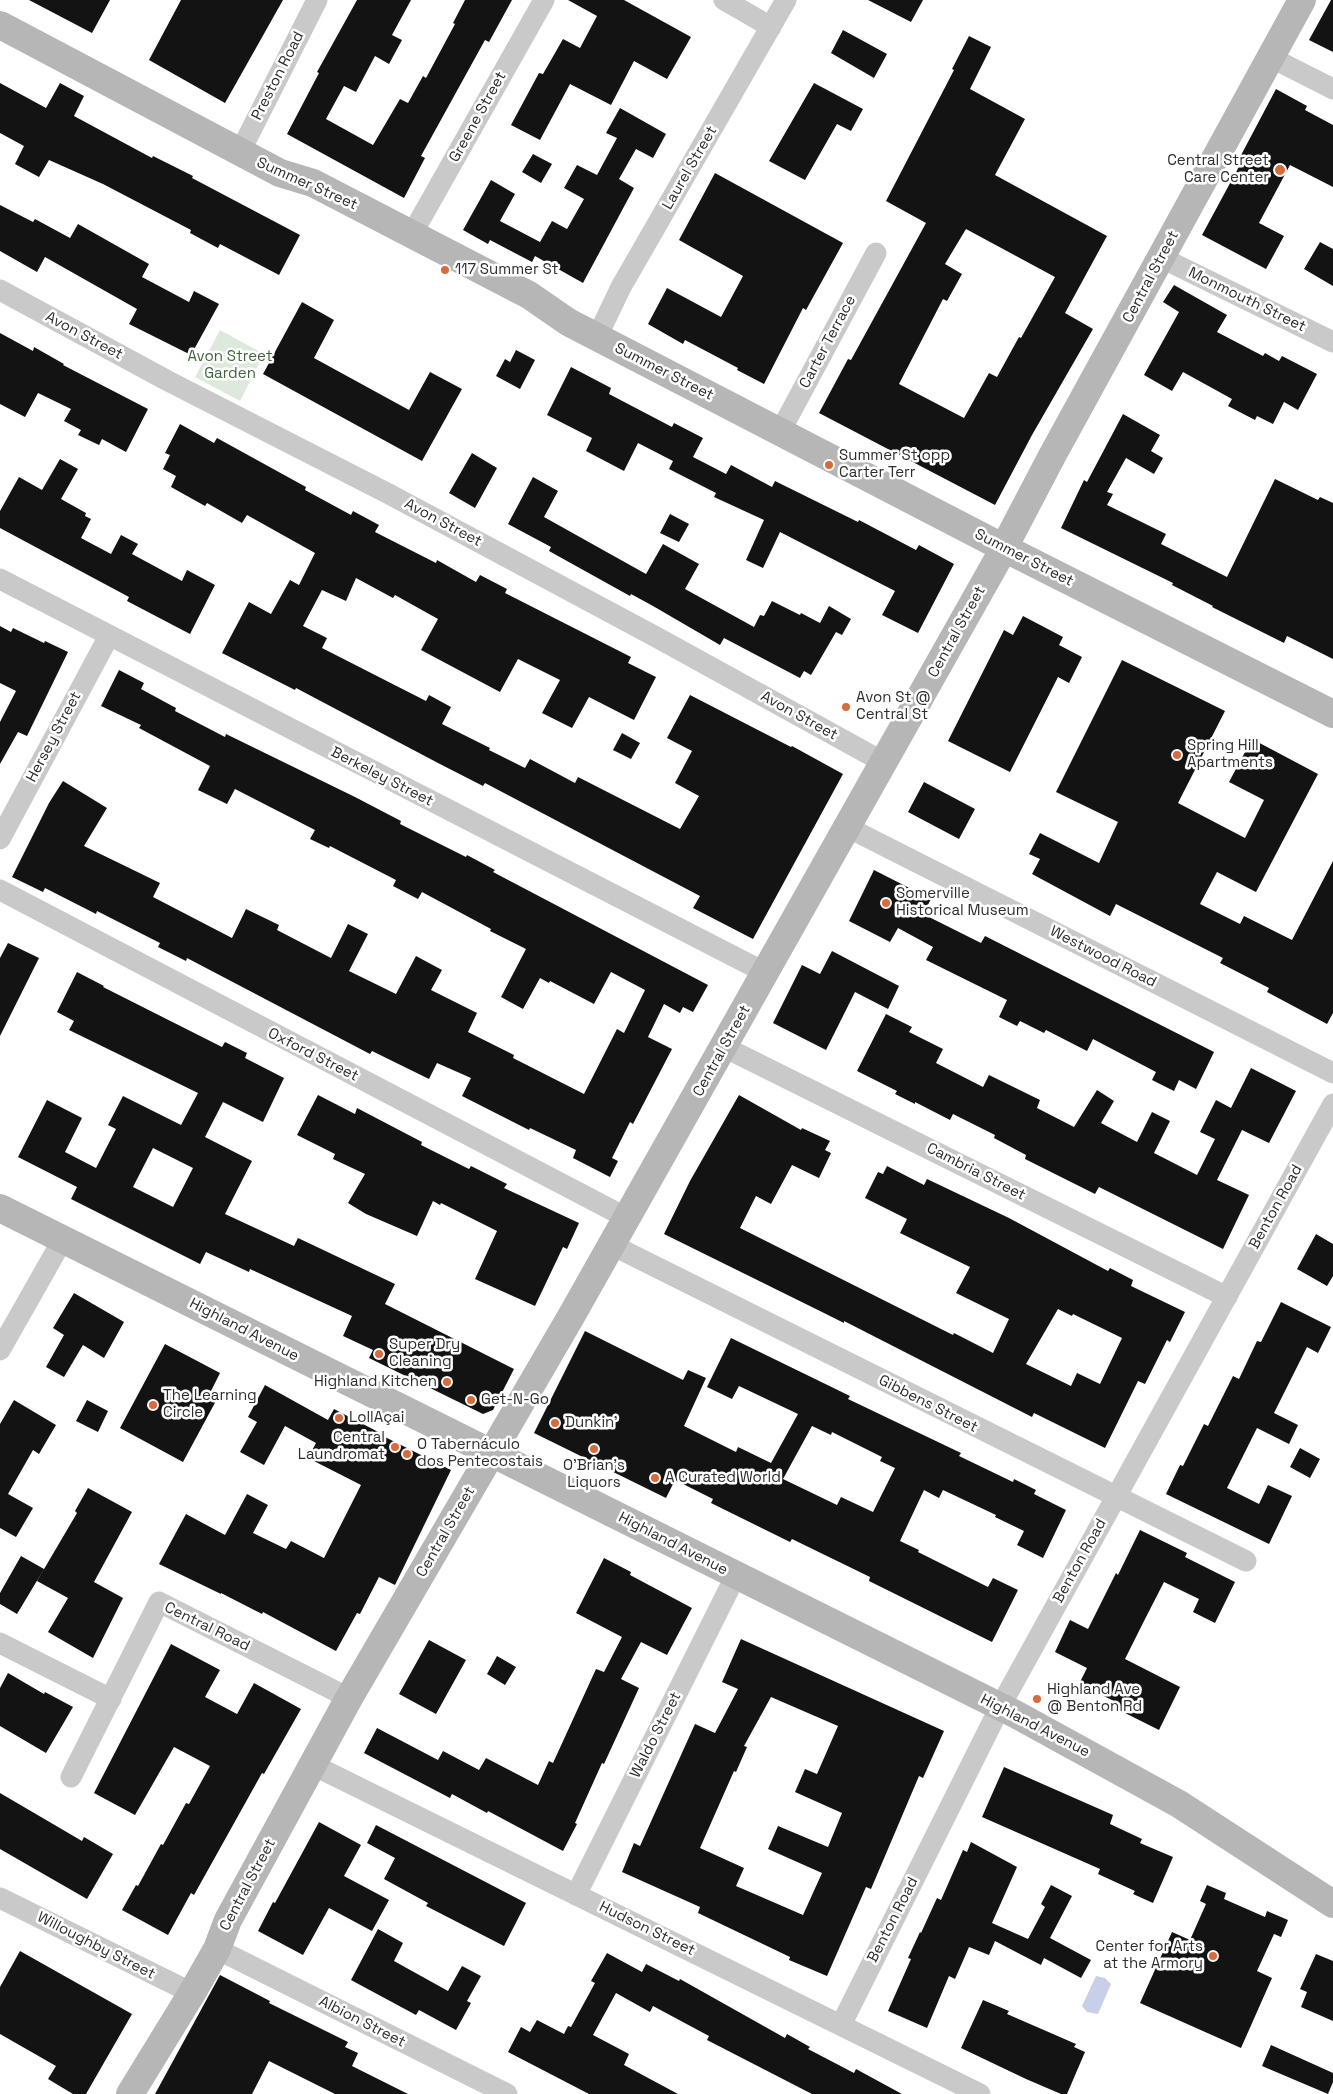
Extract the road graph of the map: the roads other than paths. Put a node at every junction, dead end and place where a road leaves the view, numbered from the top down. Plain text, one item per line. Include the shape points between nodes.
1 (317, 0) edge
2 (544, 0) edge
3 (724, 0) edge
4 (786, 0) edge
5 (1302, 0) edge
6 (0, 25) edge
7 (771, 27) junction
8 (1270, 57) junction
9 (1333, 89) edge
10 (240, 152) junction
11 (412, 234) junction
12 (876, 253) dead end
13 (1162, 258) junction
14 (0, 290) edge
15 (597, 337) junction
16 (1333, 342) edge
17 (780, 432) junction
18 (1004, 548) junction
19 (0, 579) edge
20 (109, 636) junction
21 (1333, 714) edge
22 (883, 762) junction
23 (847, 827) junction
24 (0, 839) edge
25 (0, 890) edge
26 (766, 973) junction
27 (724, 1047) junction
28 (1333, 1073) edge
29 (1333, 1104) edge
30 (0, 1208) edge
31 (627, 1218) junction
32 (63, 1239) junction
33 (612, 1245) junction
34 (1227, 1297) junction
35 (0, 1350) edge
36 (492, 1453) junction
37 (1115, 1497) junction
38 (1246, 1561) dead end
39 (736, 1575) junction
40 (0, 1644) edge
41 (350, 1698) junction
42 (111, 1699) junction
43 (1000, 1707) junction
44 (313, 1765) junction
45 (71, 1777) dead end
46 (576, 1895) junction
47 (0, 1898) edge
48 (1333, 1904) edge
49 (217, 1949) junction
50 (192, 1993) junction
51 (840, 2025) junction
52 (130, 2094) edge
53 (507, 2094) edge
54 (980, 2094) edge

1 - 10 street, Preston Road
2 - 11 street, Greene Street
3 - 7 street
4 - 7 street, Laurel Street
5 - 8 main road, Central Street
6 - 10 main road, Summer Street
7 - 15 street, Laurel Street via 621,287
8 - 9 street
8 - 13 main road, Central Street
10 - 11 main road, Summer Street via 280,173 313,183
11 - 15 main road, Summer Street via 529,295
12 - 17 street, Carter Terrace
13 - 16 street, Monmouth Street
13 - 18 main road, Central Street
14 - 22 street, Avon Street via 168,382 389,494 650,633
15 - 17 main road, Summer Street
17 - 18 main road, Summer Street
18 - 21 main road, Summer Street
18 - 22 main road, Central Street
19 - 20 street, Berkeley Street
20 - 24 street, Hersey Street
20 - 26 street, Berkeley Street
22 - 23 main road, Central Street
23 - 26 main road, Central Street
23 - 28 street, Westwood Road
25 - 31 street, Oxford Street
26 - 27 main road, Central Street
27 - 31 main road, Central Street
27 - 34 street, Cambria Street
29 - 34 street, Benton Road
30 - 32 main road, Highland Avenue
31 - 33 main road, Central Street
32 - 35 street
32 - 36 main road, Highland Avenue
33 - 36 main road, Central Street
33 - 37 street, Gibbens Street
34 - 37 street, Benton Road
36 - 39 main road, Highland Avenue
36 - 41 main road, Central Street
37 - 38 street, Gibbens Street
37 - 43 street, Benton Road
39 - 43 main road, Highland Avenue
39 - 46 street, Waldo Street
40 - 42 street
41 - 42 street, Central Road via 160,1602
41 - 44 main road, Central Street
42 - 45 street, Central Road
43 - 48 main road, Highland Avenue via 1179,1804
43 - 51 street, Benton Road
44 - 46 street, Hudson Street
44 - 49 main road, Central Street via 228,1920
46 - 51 street, Hudson Street
47 - 50 street, Willoughby Street
49 - 50 main road, Central Street
49 - 53 street, Albion Street
50 - 52 main road, Central Street
51 - 54 street, Hudson Street

